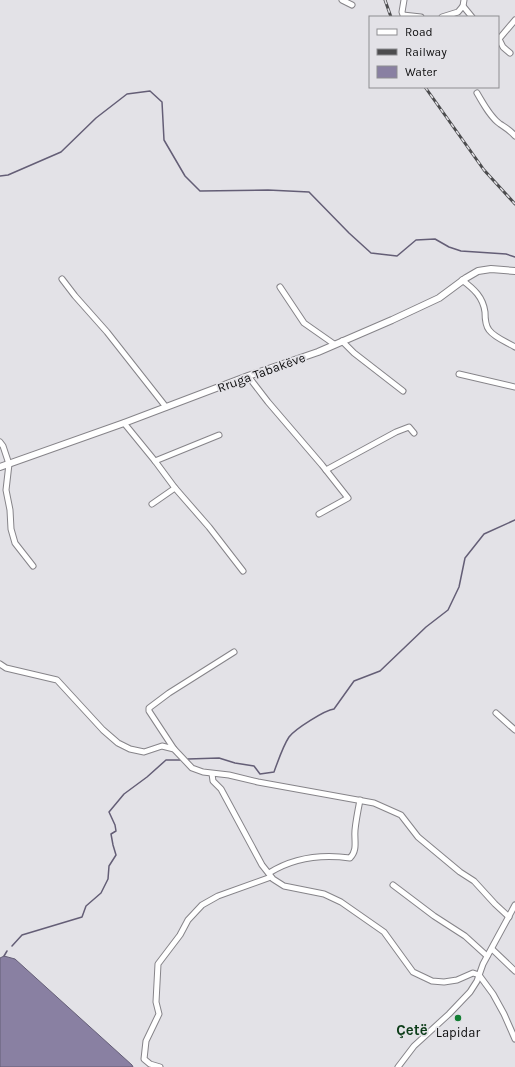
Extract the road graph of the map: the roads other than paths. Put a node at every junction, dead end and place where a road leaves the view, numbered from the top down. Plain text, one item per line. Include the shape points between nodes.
1 (342, 0) edge
2 (404, 0) edge
3 (463, 3) edge
4 (352, 5) dead end
5 (412, 16) edge
6 (445, 16) edge
7 (471, 16) edge
8 (515, 20) edge
9 (510, 53) dead end
10 (477, 93) dead end
11 (515, 136) edge
12 (515, 271) edge
13 (62, 279) dead end
14 (462, 280) junction
15 (280, 287) dead end
16 (342, 340) junction
17 (334, 344) junction
18 (515, 347) edge
19 (459, 374) dead end
20 (248, 376) junction
21 (515, 388) edge
22 (403, 391) dead end
23 (166, 407) junction
24 (124, 423) junction
25 (414, 433) dead end
26 (219, 435) dead end
27 (0, 442) edge
28 (155, 461) junction
29 (9, 464) junction
30 (0, 467) edge
31 (326, 470) junction
32 (175, 488) junction
33 (152, 504) dead end
34 (319, 514) dead end
35 (33, 566) dead end
36 (244, 571) dead end
37 (234, 652) dead end
38 (0, 664) edge
39 (496, 713) dead end
40 (515, 730) edge
41 (174, 749) junction
42 (212, 774) junction
43 (360, 800) junction
44 (270, 875) junction
45 (393, 885) dead end
46 (515, 905) edge
47 (509, 917) junction
48 (492, 949) junction
49 (487, 956) junction
50 (515, 971) edge
51 (479, 975) junction
52 (515, 1039) edge
53 (160, 1067) edge
54 (398, 1067) edge

1 - 4 street
2 - 5 street via 403,15
3 - 6 street via 458,12
3 - 7 street
8 - 9 street via 499,39
10 - 11 street via 484,106
12 - 14 street, Rruga Tabakëve via 484,269
13 - 23 street
14 - 16 street, Rruga Tabakëve via 439,298
14 - 18 street via 474,289 480,298 488,329
15 - 17 street via 304,323
16 - 17 street, Rruga Tabakëve
16 - 22 street via 354,353
17 - 20 street, Rruga Tabakëve
19 - 21 street
20 - 23 street, Rruga Tabakëve
20 - 31 street
23 - 24 street, Rruga Tabakëve
24 - 28 street
24 - 29 street, Rruga Tabakëve
25 - 31 street via 409,427 396,432
26 - 28 street
27 - 29 street
28 - 32 street
29 - 30 street, Rruga Tabakëve
29 - 35 street via 6,490 11,529 15,543
31 - 34 street via 348,498
32 - 33 street
32 - 36 street
37 - 41 street via 149,708
38 - 41 street via 6,668 57,680 103,730 130,749 144,752 162,746
39 - 40 street
41 - 42 street via 192,768
42 - 43 street
42 - 44 street via 213,781 221,789 248,841
43 - 44 street via 355,847 350,858 336,856 302,859 284,865
43 - 47 street via 401,815 418,837 474,881
44 - 51 street via 284,886 324,894 341,902 384,932 413,972 432,982 456,980 473,973
44 - 53 street via 202,905 188,920 158,964 156,1002 159,1014 146,1041 144,1059
45 - 49 street via 465,936
46 - 47 street
47 - 48 street
48 - 49 street
48 - 50 street
49 - 51 street
51 - 52 street via 493,994
51 - 54 street via 462,1002 414,1046

